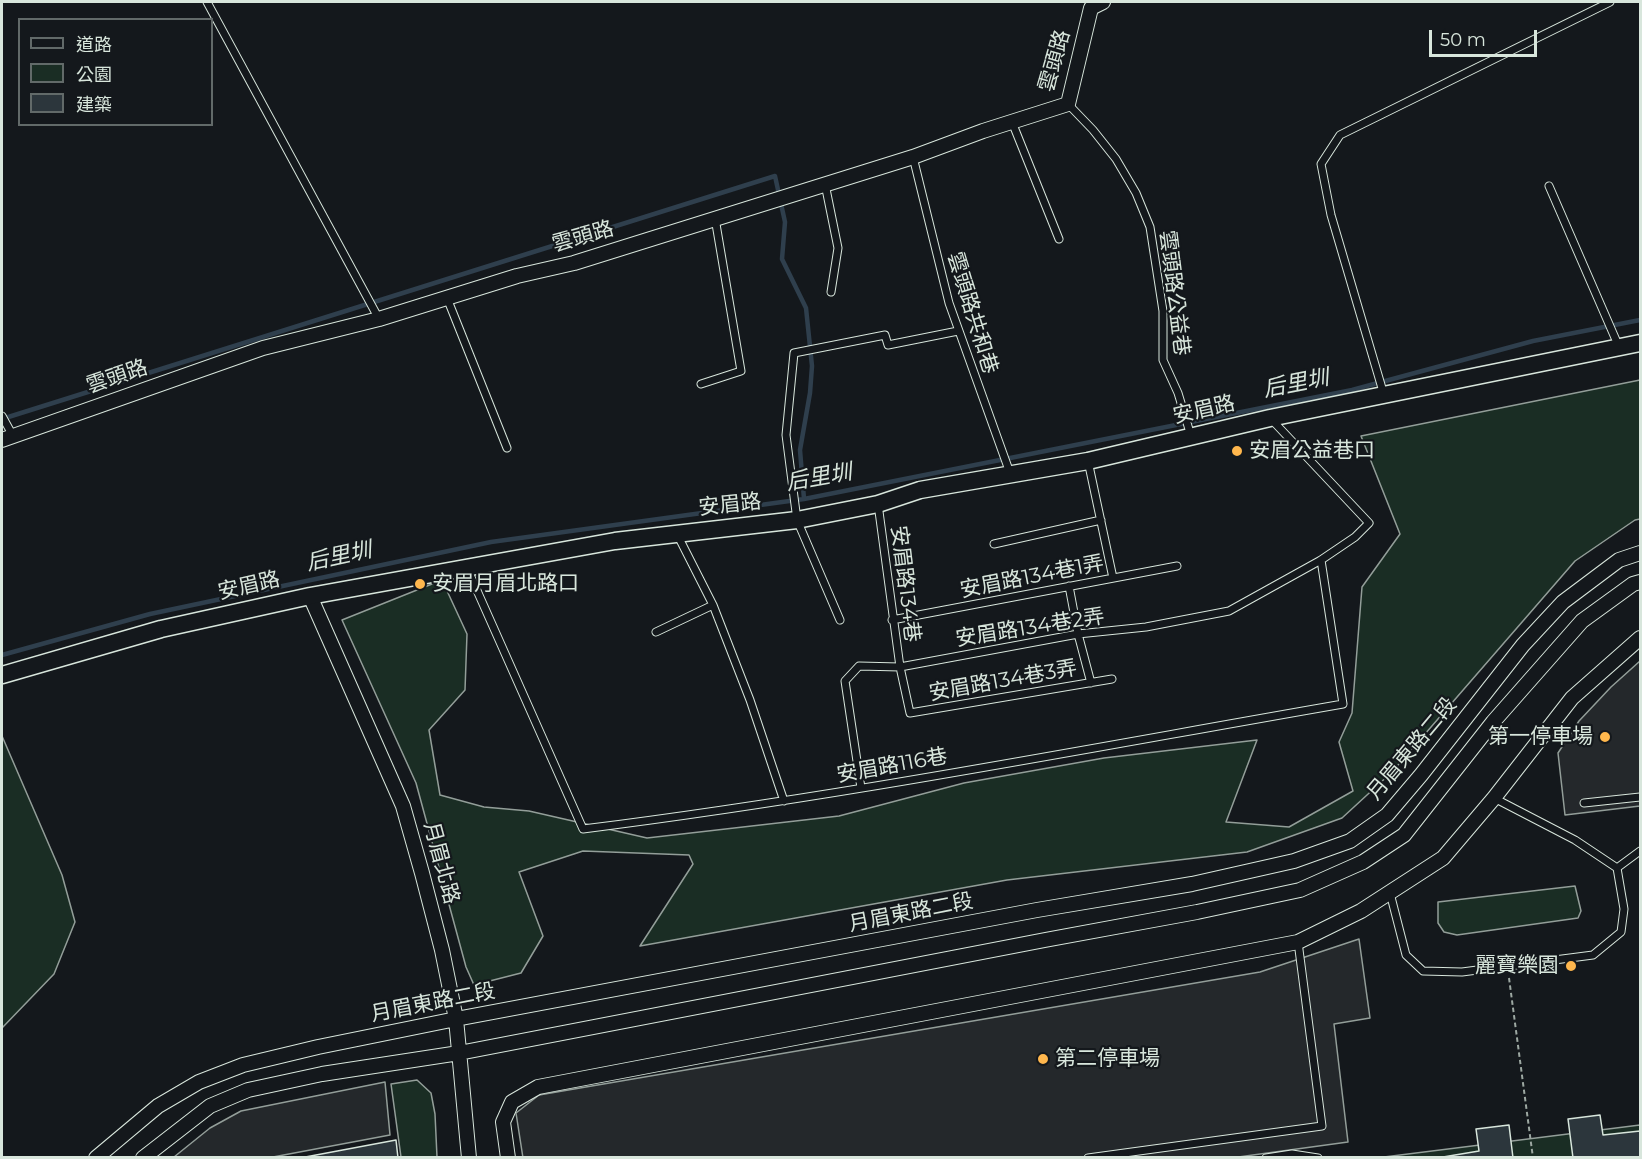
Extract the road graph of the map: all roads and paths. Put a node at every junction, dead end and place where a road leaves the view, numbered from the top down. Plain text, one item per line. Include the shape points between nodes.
1 (207, 2) edge
2 (1103, 2) edge
3 (1610, 2) edge
4 (1068, 104) junction
5 (1012, 122) junction
6 (913, 158) junction
7 (825, 184) junction
8 (1549, 186) dead end
9 (715, 218) junction
10 (1059, 239) dead end
11 (831, 292) dead end
12 (447, 298) junction
13 (379, 319) junction
14 (958, 331) junction
15 (1641, 343) edge
16 (1619, 347) junction
17 (701, 384) dead end
18 (1384, 395) junction
19 (2, 416) edge
20 (1270, 418) junction
21 (1191, 436) junction
22 (7, 438) edge
23 (507, 448) dead end
24 (1088, 461) junction
25 (1011, 475) junction
26 (878, 504) junction
27 (797, 520) junction
28 (1101, 520) junction
29 (677, 533) junction
30 (994, 544) dead end
31 (1641, 553) edge
32 (1321, 560) junction
33 (1178, 566) dead end
34 (467, 568) junction
35 (1113, 578) junction
36 (1641, 582) edge
37 (1069, 586) junction
38 (310, 596) junction
39 (713, 605) junction
40 (840, 620) dead end
41 (892, 620) junction
42 (656, 633) dead end
43 (1078, 634) junction
44 (1641, 638) edge
45 (900, 668) junction
46 (2, 675) edge
47 (1112, 680) dead end
48 (1091, 683) junction
49 (861, 788) junction
50 (1641, 797) edge
51 (1494, 798) junction
52 (784, 801) junction
53 (1584, 803) dead end
54 (1641, 851) edge
55 (1617, 868) junction
56 (1390, 893) junction
57 (1298, 942) junction
58 (1507, 966) junction
59 (456, 1019) junction
60 (459, 1053) junction
61 (96, 1158) edge
62 (143, 1158) edge
63 (469, 1158) edge
64 (508, 1158) edge
65 (1088, 1158) edge
66 (1266, 1158) edge
67 (1318, 1158) edge
68 (1533, 1158) edge

1 - 13 lane
2 - 4 street, 雲頭路 via 1091,8
3 - 18 lane via 1340,135 1322,164 1331,215
4 - 5 street, 雲頭路
4 - 21 lane, 雲頭路公益巷 via 1116,159 1150,227 1163,311 1163,360
5 - 6 street, 雲頭路
5 - 10 lane
6 - 7 street, 雲頭路
6 - 14 lane, 雲頭路共和巷
7 - 9 street, 雲頭路
7 - 11 lane via 838,248
8 - 16 lane
9 - 12 street, 雲頭路
9 - 17 lane via 741,371
12 - 13 street, 雲頭路
12 - 23 lane
13 - 22 street, 雲頭路 via 263,348
14 - 25 lane, 雲頭路共和巷
14 - 27 lane via 888,345 885,335 794,353 786,435
15 - 16 street, 安眉路
16 - 18 street, 安眉路
18 - 20 street, 安眉路
19 - 22 lane
20 - 21 street, 安眉路
20 - 32 lane via 1369,523
21 - 24 street, 安眉路
24 - 25 street, 安眉路
24 - 28 lane
25 - 26 street, 安眉路 via 920,490
26 - 27 street, 安眉路
26 - 41 lane, 安眉路134巷
27 - 29 street, 安眉路
27 - 40 lane
28 - 30 lane
28 - 35 lane
29 - 34 street, 安眉路
29 - 39 lane
31 - 59 street, 月眉東路二段 via 1620,560 1563,602 1523,645 1387,815 1350,841 1294,861 1192,884
32 - 43 lane, 安眉路134巷2弄 via 1229,611 1146,627
32 - 49 lane, 安眉路116巷 via 1343,704
33 - 35 lane, 安眉路134巷1弄
34 - 38 street, 安眉路
34 - 52 lane, 安眉路116巷 via 583,829
35 - 37 lane, 安眉路134巷1弄
36 - 60 street via 1582,621 1493,722 1404,835 1363,862 1300,890
37 - 41 lane, 安眉路134巷1弄
37 - 43 lane
38 - 46 street, 安眉路 via 161,629
38 - 59 street, 月眉北路 via 403,806
39 - 42 lane
39 - 52 lane
41 - 45 lane, 安眉路134巷
43 - 45 lane, 安眉路134巷2弄
43 - 48 lane
44 - 51 street via 1572,698
45 - 48 lane, 安眉路134巷3弄 via 910,713
45 - 49 lane, 安眉路134巷2弄 via 859,666 845,681
47 - 48 lane, 安眉路134巷3弄
49 - 52 lane, 安眉路116巷
50 - 53 lane
51 - 55 lane via 1575,840
51 - 56 street via 1443,858
54 - 55 lane
55 - 58 lane via 1624,909 1621,932 1593,955
56 - 57 street
56 - 58 lane via 1406,956 1423,971 1462,972
57 - 64 street via 538,1087 512,1102 503,1122
57 - 65 lane via 1322,1126
58 - 68 path
59 - 60 street, 月眉北路
59 - 61 street, 月眉東路二段 via 318,1047 199,1082 158,1107
60 - 62 street via 322,1074 249,1090 210,1106
60 - 63 street, 月眉北路
66 - 67 lane via 1292,1154

